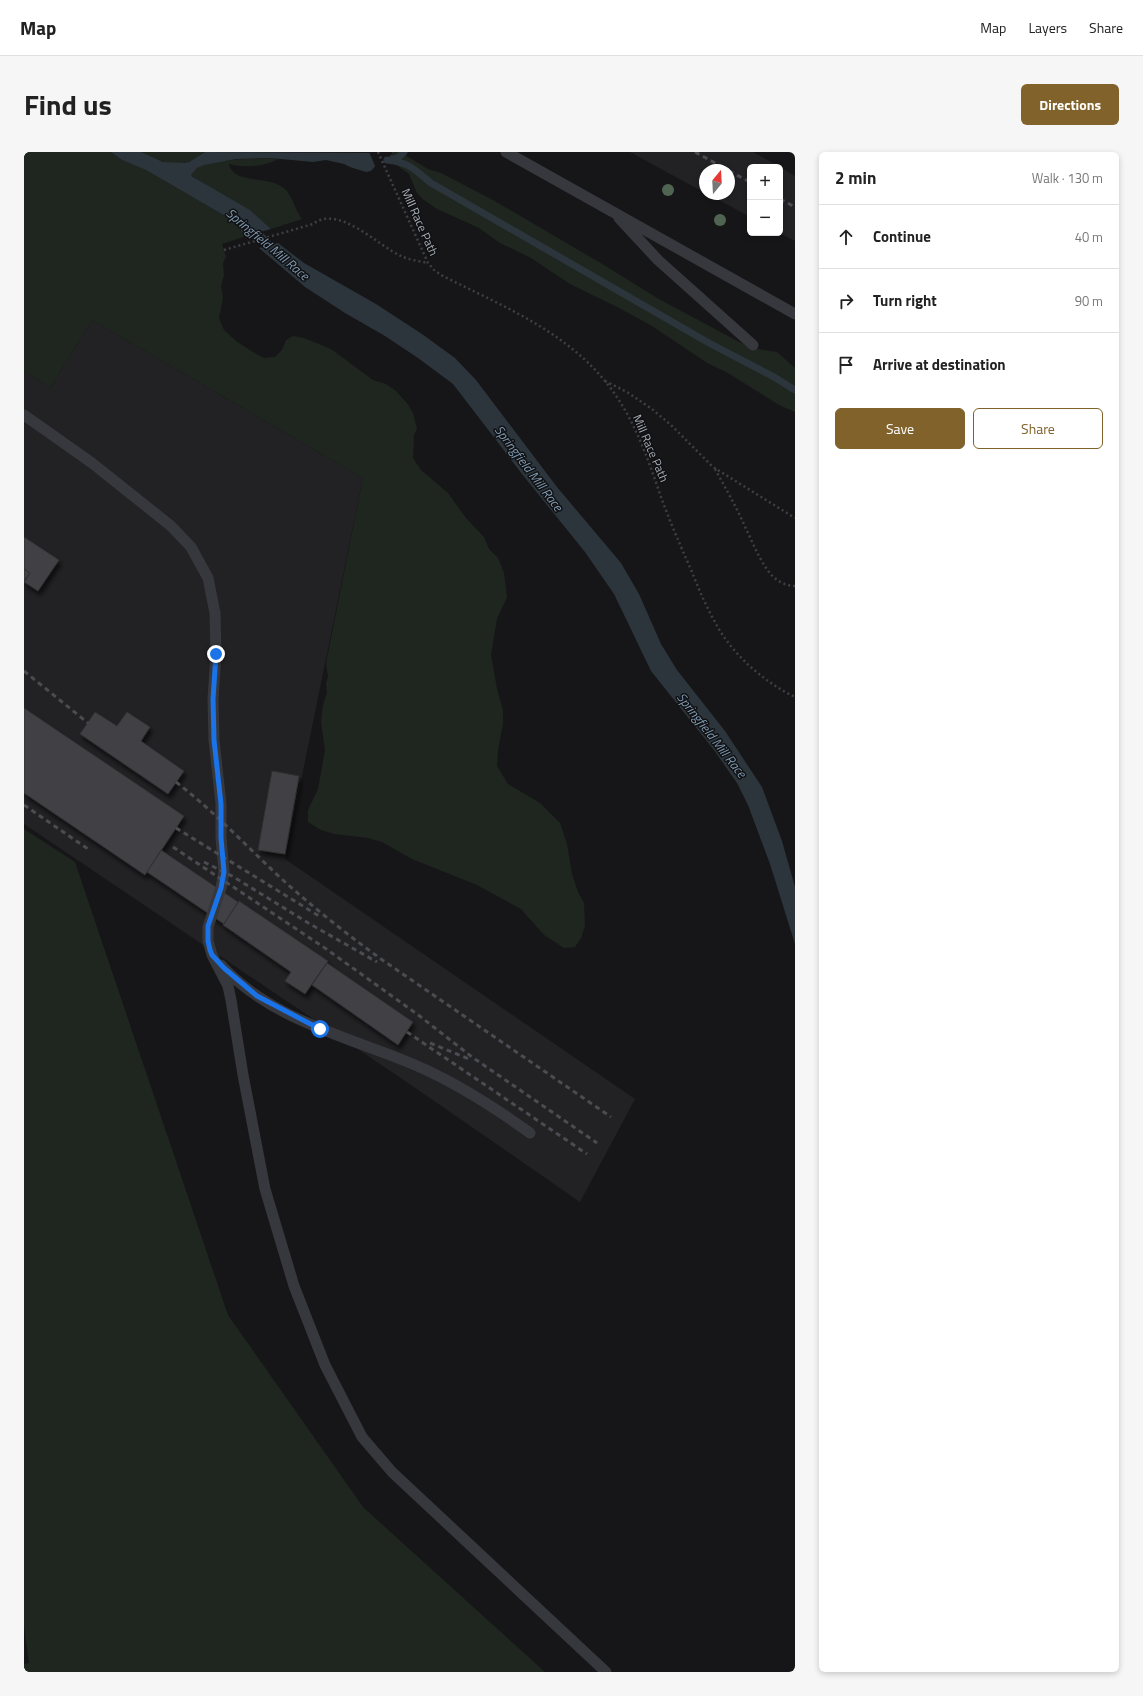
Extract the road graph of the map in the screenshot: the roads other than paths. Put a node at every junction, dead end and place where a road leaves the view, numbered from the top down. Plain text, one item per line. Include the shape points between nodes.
1 (506, 152) edge
2 (613, 211) junction
3 (795, 314) edge
4 (753, 345) dead end
5 (24, 415) edge
6 (212, 955) junction
7 (530, 1133) dead end
8 (606, 1672) edge

1 - 2 lane
2 - 3 lane
2 - 4 lane via 658,260
5 - 6 lane via 92,463 171,526 191,547 208,578 215,614 214,740 221,804 224,872 208,926 208,941
6 - 7 lane via 241,983 275,1006 320,1029 434,1074 479,1098
6 - 8 lane via 228,986 266,1189 294,1286 325,1365 362,1437 392,1472

